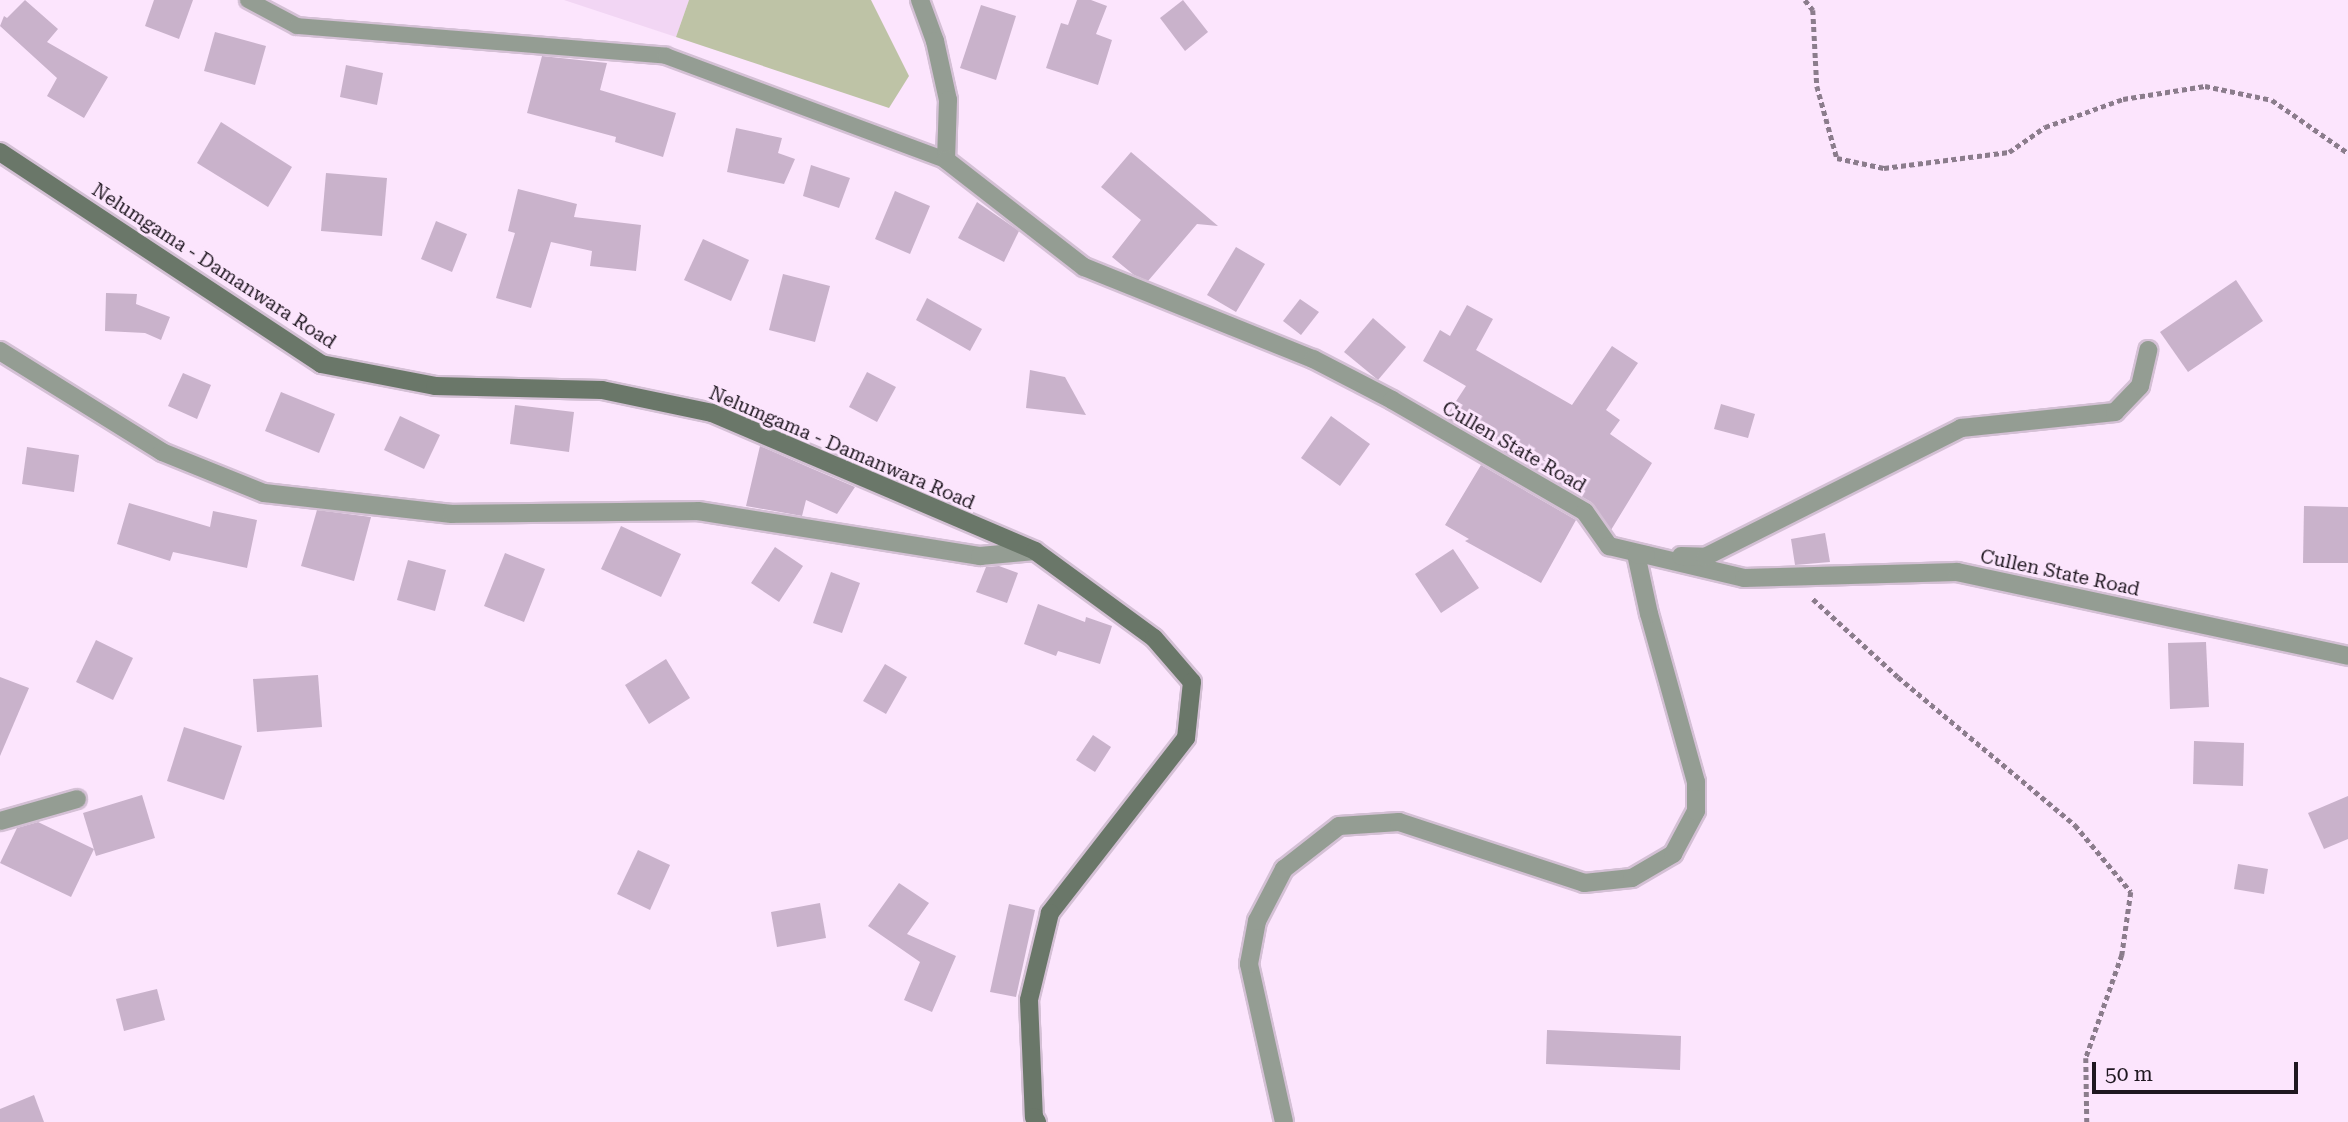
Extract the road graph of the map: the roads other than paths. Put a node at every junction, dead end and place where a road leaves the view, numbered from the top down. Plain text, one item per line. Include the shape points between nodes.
1 (248, 0) edge
2 (920, 0) edge
3 (0, 152) edge
4 (946, 160) junction
5 (2148, 350) dead end
6 (0, 351) edge
7 (1035, 551) junction
8 (1636, 554) junction
9 (2348, 656) edge
10 (77, 799) dead end
11 (0, 821) edge
12 (1037, 1122) edge
13 (1284, 1122) edge

1 - 4 lane via 297,26 666,56
2 - 4 street via 935,41 947,100
3 - 7 street, Nelumgama - Damanwara Road via 321,364 435,386 602,390 712,413
4 - 8 street, Cullen State Road via 1084,267 1313,359 1392,400 1585,512 1609,546
5 - 8 street via 2140,386 2115,412 1961,428 1705,556
6 - 7 street via 162,452 264,493 453,513 698,511 980,556
7 - 12 street, Nelumgama - Damanwara Road via 1154,638 1192,682 1186,738 1050,913 1029,1000
8 - 9 street, Cullen State Road via 1744,578 1957,572
8 - 13 street via 1696,782 1696,811 1673,854 1632,878 1584,883 1399,822 1339,826 1283,869 1257,921 1249,964
10 - 11 street

